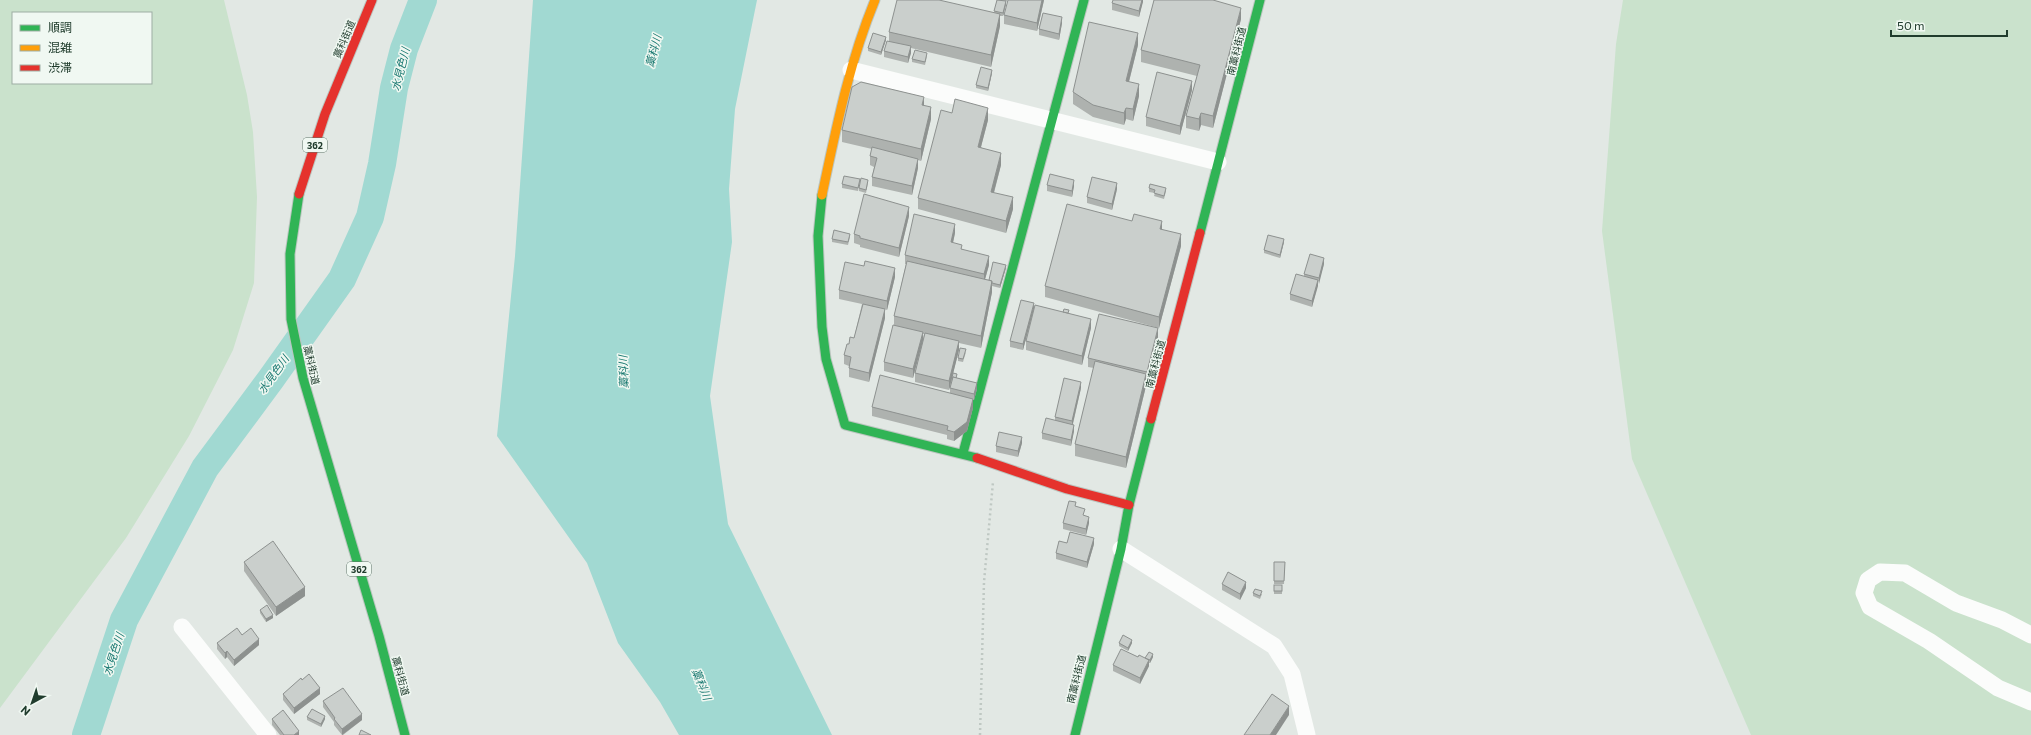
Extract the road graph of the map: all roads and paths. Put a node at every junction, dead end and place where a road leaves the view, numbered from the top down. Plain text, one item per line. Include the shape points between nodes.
1 (372, 0) edge
2 (875, 0) edge
3 (1084, 0) edge
4 (1260, 0) edge
5 (850, 70) junction
6 (1052, 120) junction
7 (1218, 162) junction
8 (963, 453) junction
9 (994, 464) junction
10 (1129, 506) junction
11 (1121, 549) junction
12 (182, 627) dead end
13 (2031, 635) edge
14 (2031, 702) edge
15 (268, 735) edge
16 (405, 735) edge
17 (980, 735) edge
18 (1075, 735) edge
19 (1307, 735) edge

1 - 16 main road, 藁科街道 / 362 via 325,114 297,199 290,254 291,319 310,404 379,636
2 - 5 main road via 860,36
3 - 6 main road
4 - 7 main road, 南藁科街道
5 - 6 street
5 - 8 main road via 822,196 818,236 826,359 845,425
6 - 7 street
6 - 8 main road
7 - 10 main road, 南藁科街道
8 - 9 main road
9 - 10 main road via 1067,489
9 - 17 path via 984,582
10 - 11 main road, 南藁科街道
11 - 18 main road, 南藁科街道
11 - 19 street via 1274,646 1292,674
12 - 15 street
13 - 14 street via 2002,620 1956,603 1905,573 1880,572 1868,580 1864,593 1870,607 1929,641 1998,688

